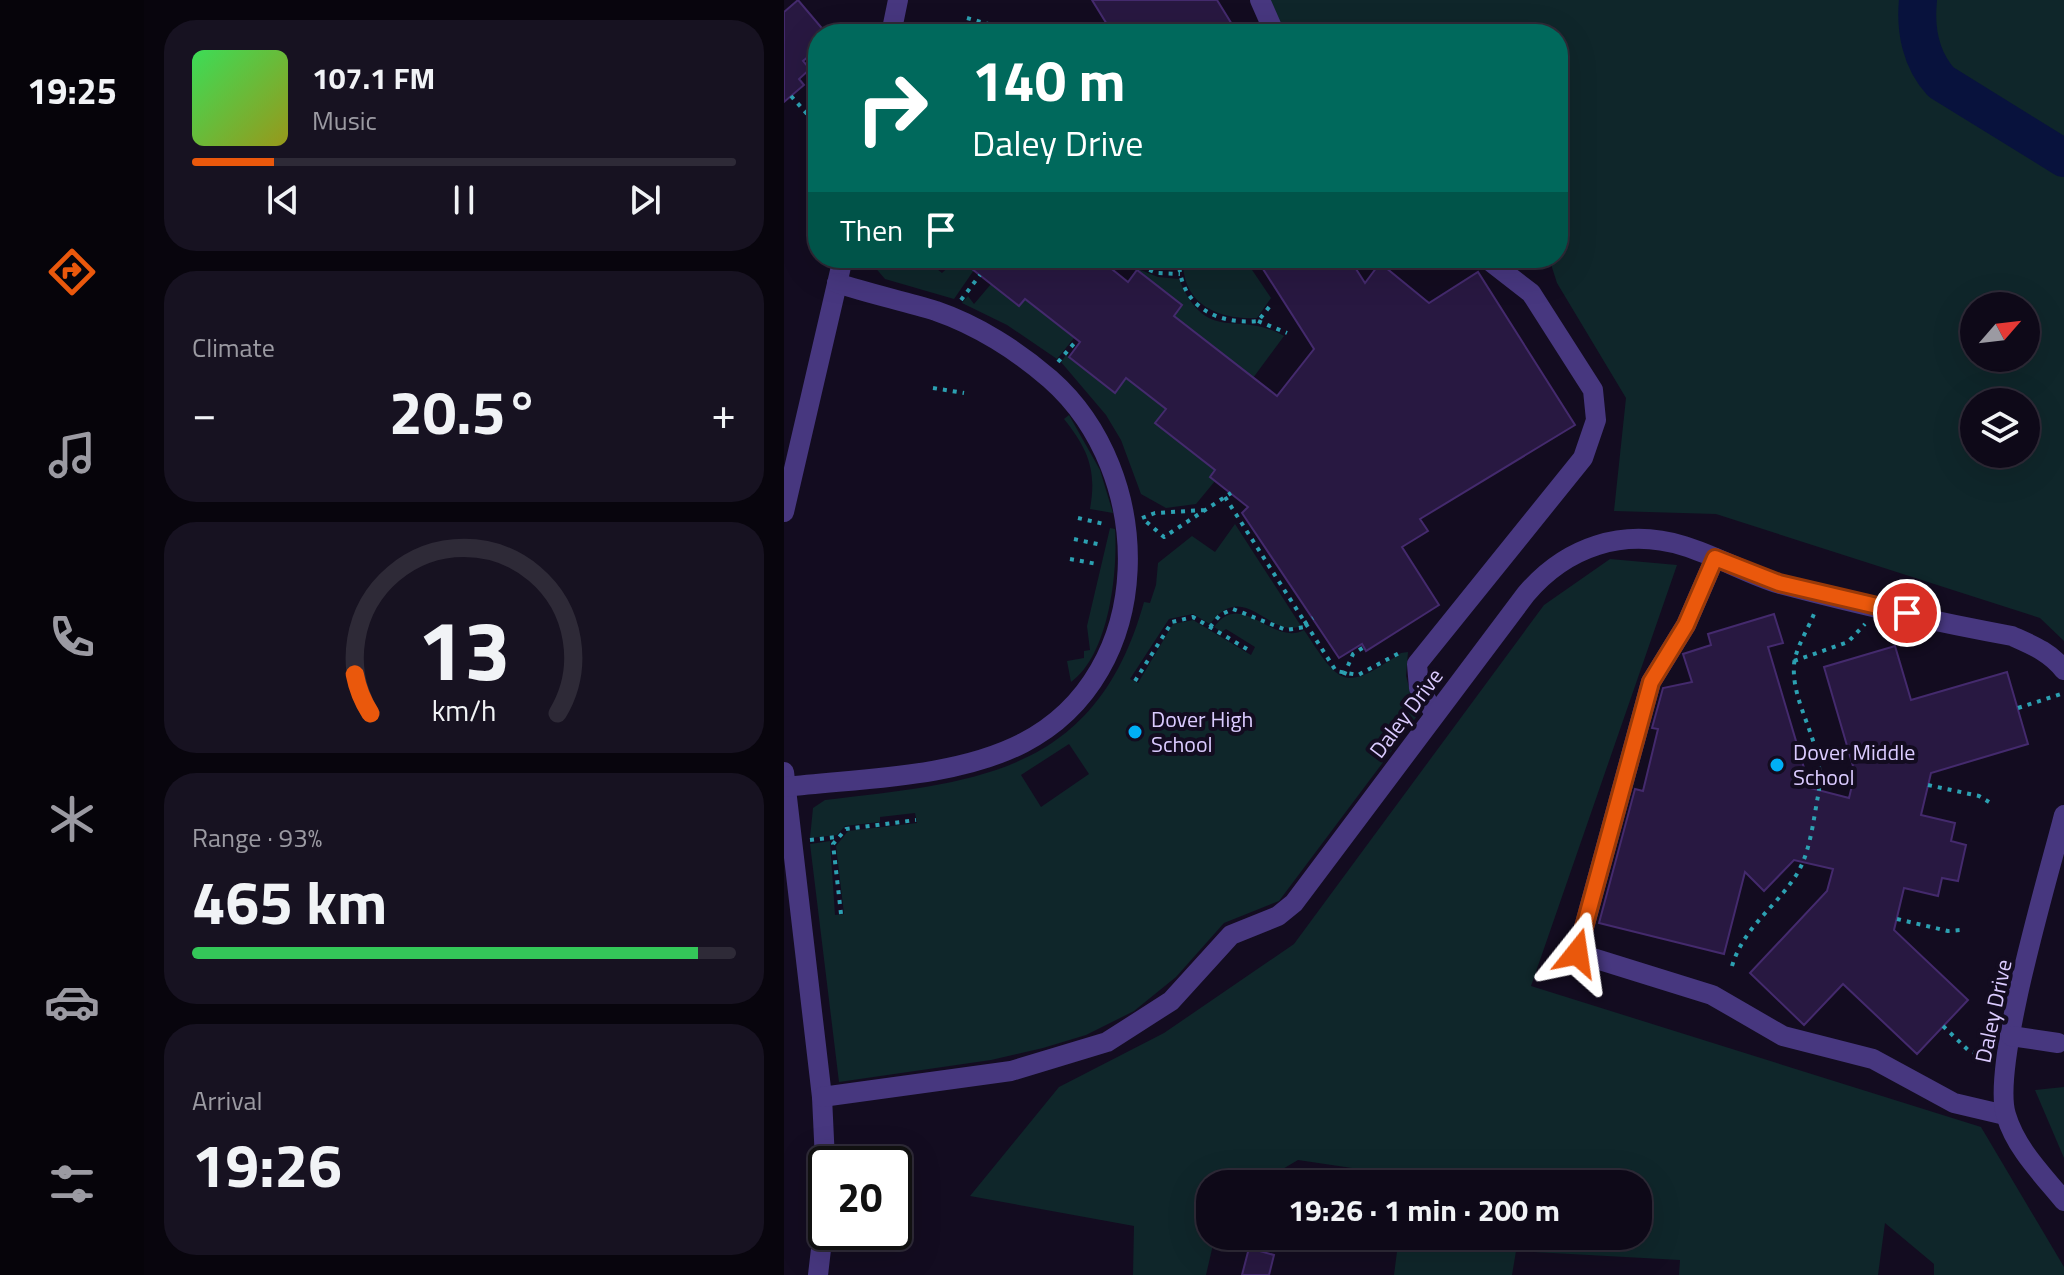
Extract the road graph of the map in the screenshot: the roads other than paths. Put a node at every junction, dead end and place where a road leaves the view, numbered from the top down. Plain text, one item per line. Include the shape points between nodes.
1 (898, 0) edge
2 (1260, 0) edge
3 (893, 24) edge
4 (1271, 24) edge
5 (841, 268) edge
6 (1499, 268) edge
7 (837, 283) junction
8 (784, 512) edge
9 (1715, 558) junction
10 (2064, 670) edge
11 (1435, 714) junction
12 (785, 779) edge
13 (2064, 816) edge
14 (2011, 1036) junction
15 (2058, 1043) dead end
16 (822, 1097) junction
17 (2005, 1115) junction
18 (824, 1146) edge
19 (2064, 1201) edge
20 (821, 1250) edge
21 (818, 1275) edge

1 - 3 street
2 - 4 street
5 - 7 street
6 - 11 street via 1531,293 1593,390 1596,420 1583,458 1423,653 1417,664 1419,688
7 - 8 street
7 - 12 street via 963,323 1051,380 1076,406 1109,462 1124,505 1129,572 1117,632 1096,675 1058,718 1027,742 965,766
9 - 10 street, Daley Drive via 1779,583 2012,636 2046,653
9 - 11 street, Daley Drive via 1645,538 1604,542 1568,557 1538,580
9 - 17 street via 1686,625 1651,682 1577,953 1712,995 1783,1036 1873,1059 1954,1103
11 - 16 street, Daley Drive via 1294,903 1278,916 1231,935 1186,987 1131,1029 1081,1052 1011,1071
12 - 16 street
13 - 14 street, Daley Drive
14 - 15 street
14 - 17 street, Daley Drive via 2003,1078
16 - 18 street
17 - 19 street, Daley Drive via 2033,1165
20 - 21 street

